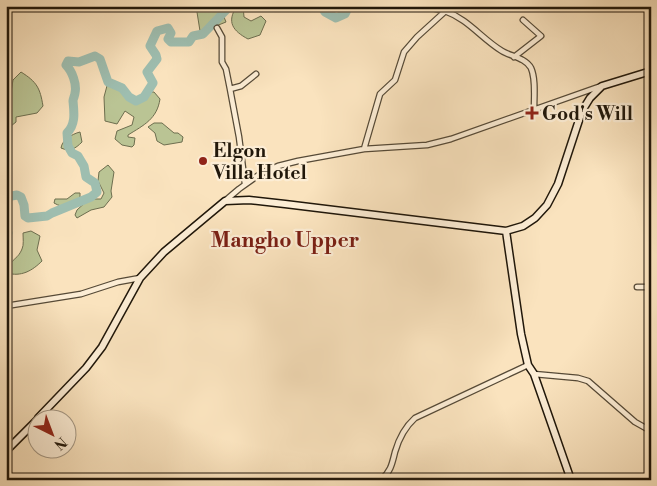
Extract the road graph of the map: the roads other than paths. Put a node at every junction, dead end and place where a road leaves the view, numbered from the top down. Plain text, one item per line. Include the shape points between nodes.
1 (423, 6) edge
2 (452, 6) edge
3 (446, 11) junction
4 (523, 20) dead end
5 (217, 28) dead end
6 (514, 57) junction
7 (651, 71) edge
8 (256, 74) dead end
9 (602, 86) junction
10 (230, 89) junction
11 (534, 110) junction
12 (364, 149) junction
13 (244, 184) junction
14 (225, 201) junction
15 (506, 231) junction
16 (140, 278) junction
17 (637, 287) dead end
18 (651, 287) edge
19 (6, 306) edge
20 (528, 365) junction
21 (534, 374) junction
22 (48, 408) edge
23 (28, 429) edge
24 (651, 431) edge
25 (6, 451) edge
26 (381, 480) edge
27 (571, 480) edge

1 - 3 street
2 - 3 street
3 - 6 street
3 - 12 street via 404,52 394,80 380,94
4 - 6 street via 541,36
5 - 10 street via 222,37 222,62
6 - 11 street via 532,69
7 - 9 street
8 - 10 street via 242,86
9 - 11 street
9 - 15 street via 582,111 558,184 547,205 535,218
10 - 13 street via 236,112
11 - 12 street via 427,145
12 - 13 street via 278,166
13 - 14 street
14 - 15 street via 249,200
14 - 16 street via 164,252
15 - 20 street
16 - 19 street via 81,294
16 - 22 street via 102,347
17 - 18 street
20 - 21 street
20 - 26 street via 415,418 402,433 389,474
21 - 24 street via 588,381 635,422
21 - 27 street
23 - 25 street

